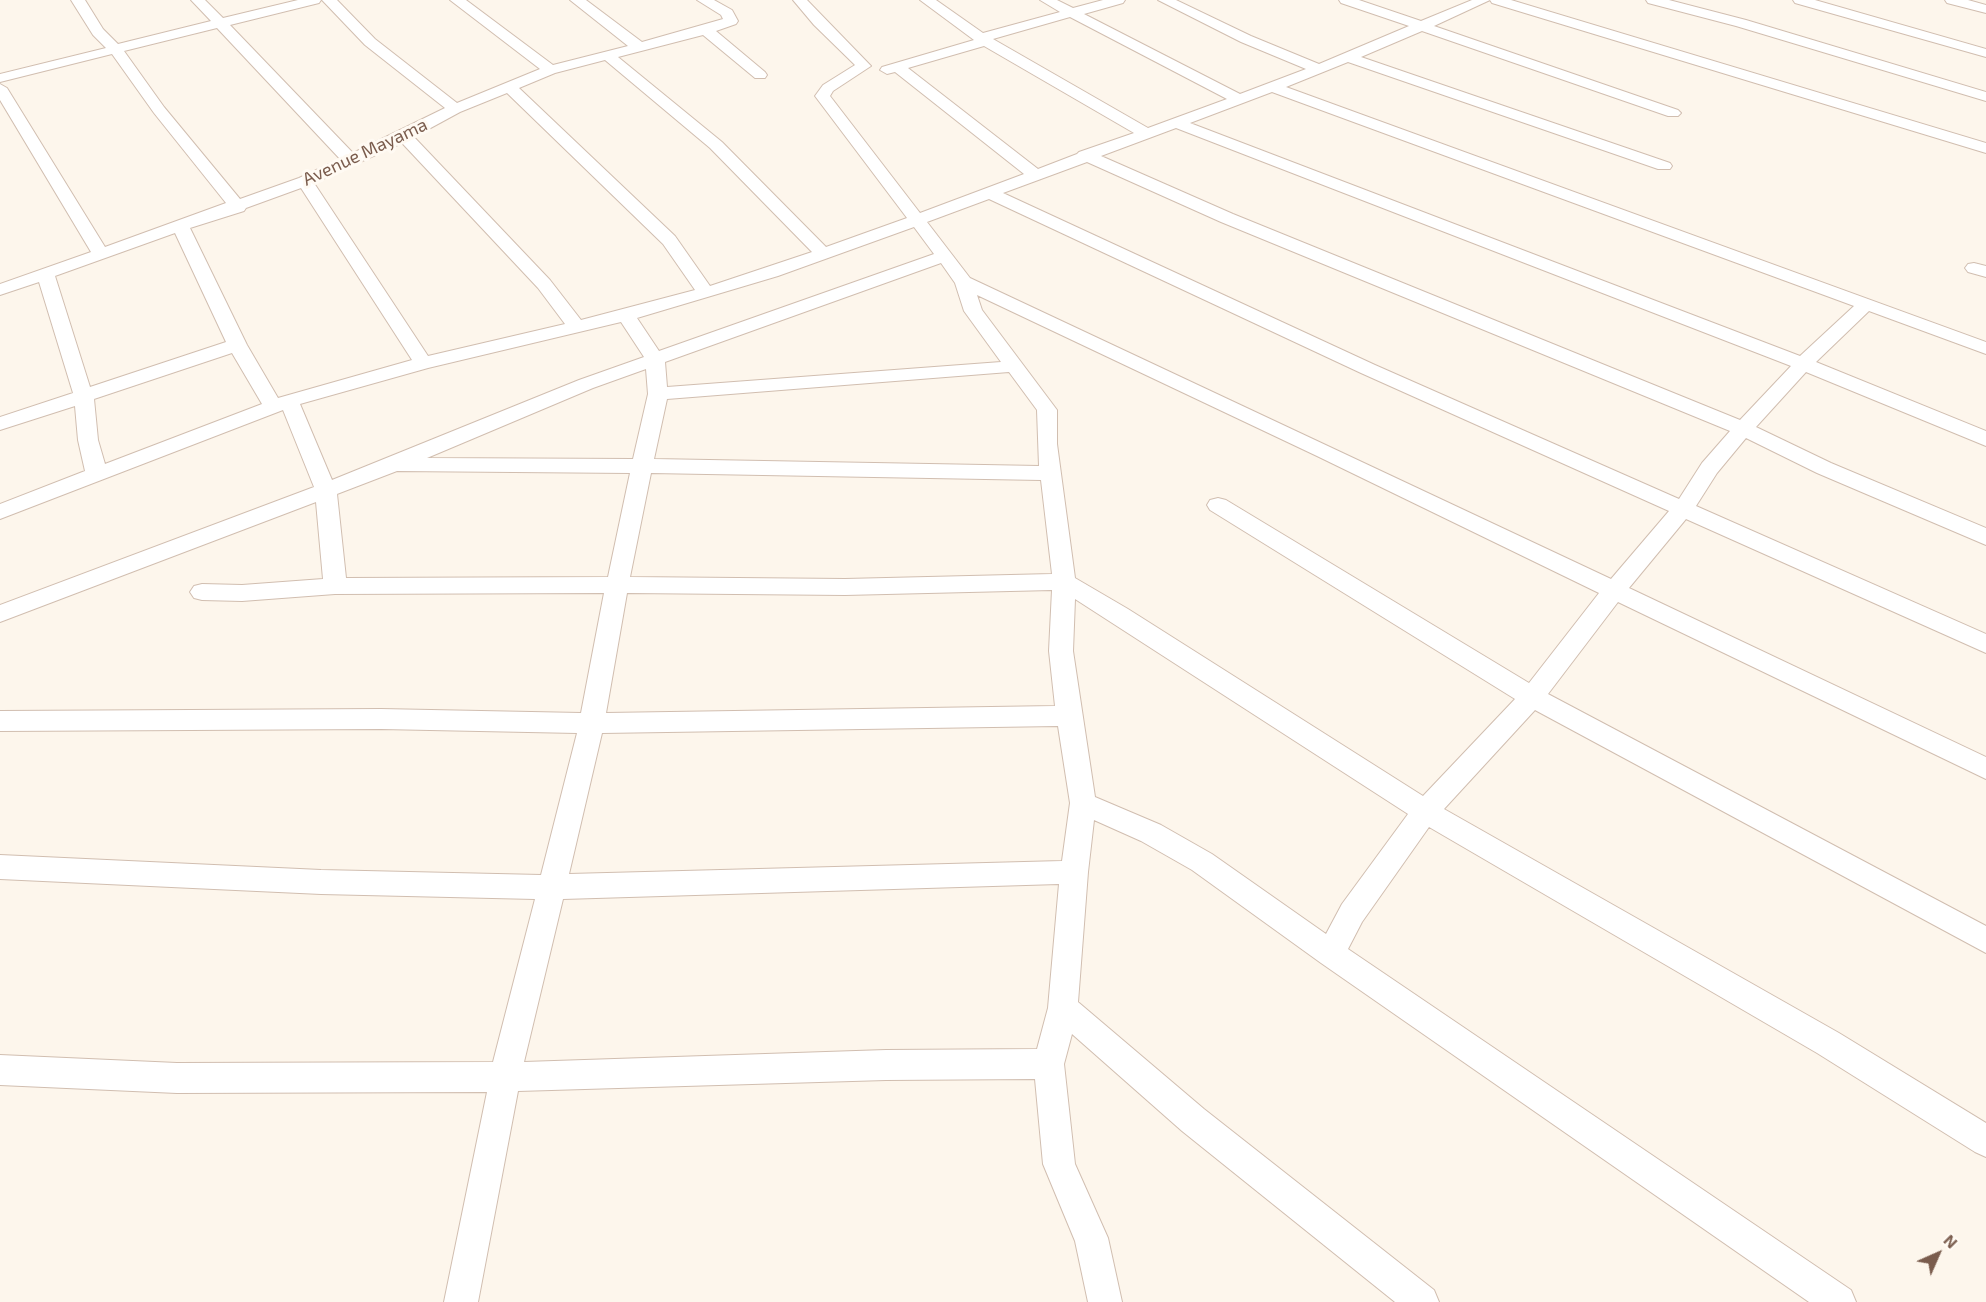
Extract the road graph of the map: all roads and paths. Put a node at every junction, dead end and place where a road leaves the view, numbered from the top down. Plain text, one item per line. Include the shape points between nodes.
1 (78, 0) edge
2 (198, 0) edge
3 (314, 0) edge
4 (329, 0) edge
5 (457, 0) edge
6 (577, 0) edge
7 (704, 0) edge
8 (800, 0) edge
9 (927, 0) edge
10 (1047, 0) edge
11 (1118, 0) edge
12 (1165, 0) edge
13 (1346, 0) edge
14 (1484, 0) edge
15 (1497, 0) edge
16 (1653, 0) edge
17 (1800, 0) edge
18 (1952, 0) edge
19 (1986, 9) edge
20 (1072, 14) junction
21 (220, 23) junction
22 (1422, 27) junction
23 (706, 30) junction
24 (983, 40) junction
25 (639, 47) junction
26 (116, 50) junction
27 (1986, 53) edge
28 (606, 54) junction
29 (1348, 57) junction
30 (898, 68) junction
31 (1319, 69) junction
32 (550, 70) junction
33 (760, 75) dead end
34 (850, 76) junction
35 (0, 78) edge
36 (509, 86) junction
37 (1270, 86) junction
38 (0, 88) edge
39 (1986, 98) edge
40 (1239, 99) junction
41 (455, 109) junction
42 (1673, 113) dead end
43 (1173, 122) junction
44 (1145, 133) junction
45 (404, 136) junction
46 (1986, 148) edge
47 (1085, 155) junction
48 (351, 161) junction
49 (1664, 166) dead end
50 (1035, 175) junction
51 (305, 181) junction
52 (989, 193) junction
53 (238, 207) junction
54 (917, 220) junction
55 (180, 225) junction
56 (824, 254) junction
57 (101, 255) junction
58 (945, 256) junction
59 (45, 274) junction
60 (964, 282) junction
61 (0, 291) edge
62 (706, 293) junction
63 (1864, 305) junction
64 (626, 315) junction
65 (576, 326) junction
66 (237, 345) junction
67 (1986, 348) edge
68 (655, 359) junction
69 (423, 363) junction
70 (1803, 364) junction
71 (1016, 366) junction
72 (658, 394) junction
73 (84, 398) junction
74 (281, 404) junction
75 (0, 424) edge
76 (1743, 429) junction
77 (1986, 439) edge
78 (392, 465) junction
79 (643, 466) junction
80 (1051, 473) junction
81 (97, 476) junction
82 (326, 490) junction
83 (1218, 505) dead end
84 (1683, 509) junction
85 (0, 512) edge
86 (1986, 537) edge
87 (1064, 582) junction
88 (619, 585) junction
89 (335, 586) junction
90 (202, 592) dead end
91 (1614, 592) junction
92 (0, 614) edge
93 (1986, 644) edge
94 (1532, 697) junction
95 (1069, 716) junction
96 (0, 721) edge
97 (592, 723) junction
98 (1986, 769) edge
99 (1083, 803) junction
100 (1425, 811) junction
101 (0, 867) edge
102 (1074, 873) junction
103 (550, 887) junction
104 (1986, 940) edge
105 (1331, 954) junction
106 (1063, 1008) junction
107 (1049, 1064) junction
108 (0, 1070) edge
109 (505, 1077) junction
110 (1986, 1141) edge
111 (461, 1302) edge
112 (1105, 1302) edge
113 (1422, 1302) edge
114 (1839, 1302) edge

1 - 26 street via 98,32
2 - 21 street
3 - 21 street
4 - 41 street via 370,42
5 - 32 street
6 - 25 street
7 - 23 street, Avenue Mayama via 727,13 731,21
8 - 34 street via 864,66
9 - 24 street
10 - 20 street
11 - 20 street
12 - 31 street
13 - 22 street
14 - 22 street
15 - 46 street
16 - 39 street
17 - 27 street
18 - 19 street
20 - 24 street
20 - 40 street
21 - 26 street
21 - 48 street
22 - 29 street
22 - 42 street
23 - 25 street, Avenue Mayama
23 - 33 street
24 - 30 street
24 - 44 street
25 - 28 street, Avenue Mayama
26 - 35 street
26 - 53 street
28 - 32 street, Avenue Mayama
28 - 56 street via 716,145
29 - 31 street
29 - 49 street
30 - 34 street
30 - 50 street
31 - 37 street
32 - 36 street, Avenue Mayama
34 - 54 street via 828,88 822,96
36 - 41 street, Avenue Mayama
36 - 62 street via 669,240
37 - 40 street
37 - 63 street
38 - 57 street
40 - 43 street
41 - 45 street, Avenue Mayama
43 - 44 street
43 - 70 street
44 - 47 street
45 - 48 street, Avenue Mayama
45 - 65 street via 544,284
47 - 50 street
47 - 76 street via 1227,218
48 - 51 street, Avenue Mayama
50 - 52 street
51 - 53 street, Avenue Mayama
51 - 69 street
52 - 54 street
52 - 84 street via 1357,364
53 - 55 street, Avenue Mayama
54 - 56 street
54 - 58 street
55 - 57 street, Avenue Mayama
55 - 66 street
56 - 62 street
57 - 59 street, Avenue Mayama
58 - 60 street
58 - 68 street
59 - 61 street, Avenue Mayama
59 - 73 street
60 - 71 street via 973,311
60 - 91 street
62 - 64 street
63 - 67 street
63 - 70 street
64 - 65 street
64 - 68 street
65 - 69 street
66 - 73 street
66 - 74 street
68 - 72 street
68 - 78 street
69 - 74 street
70 - 76 street
70 - 77 street
71 - 72 street
71 - 80 street via 1047,410
72 - 79 street
73 - 75 street
73 - 81 street
74 - 81 street
74 - 82 street
76 - 84 street via 1709,468
76 - 86 street
78 - 79 street
78 - 82 street
79 - 80 street
79 - 88 street
80 - 87 street
81 - 85 street
82 - 89 street
82 - 92 street
83 - 94 street
84 - 91 street
84 - 93 street
87 - 88 street via 845,587
87 - 95 street via 1062,651
87 - 100 street
88 - 89 street
88 - 97 street
89 - 90 street
91 - 94 street
91 - 98 street
94 - 100 street
94 - 104 street
95 - 97 street
95 - 99 street
96 - 97 street via 381,719
97 - 103 street
99 - 102 street
99 - 105 street via 1151,833 1202,862
100 - 105 street via 1352,912
100 - 110 street via 1828,1043
101 - 103 street via 321,882
102 - 103 street
102 - 106 street
103 - 109 street
105 - 114 street
106 - 107 street
106 - 113 street via 1192,1120
107 - 109 street
107 - 112 street via 1059,1164 1091,1238
108 - 109 street via 177,1078
109 - 111 street

